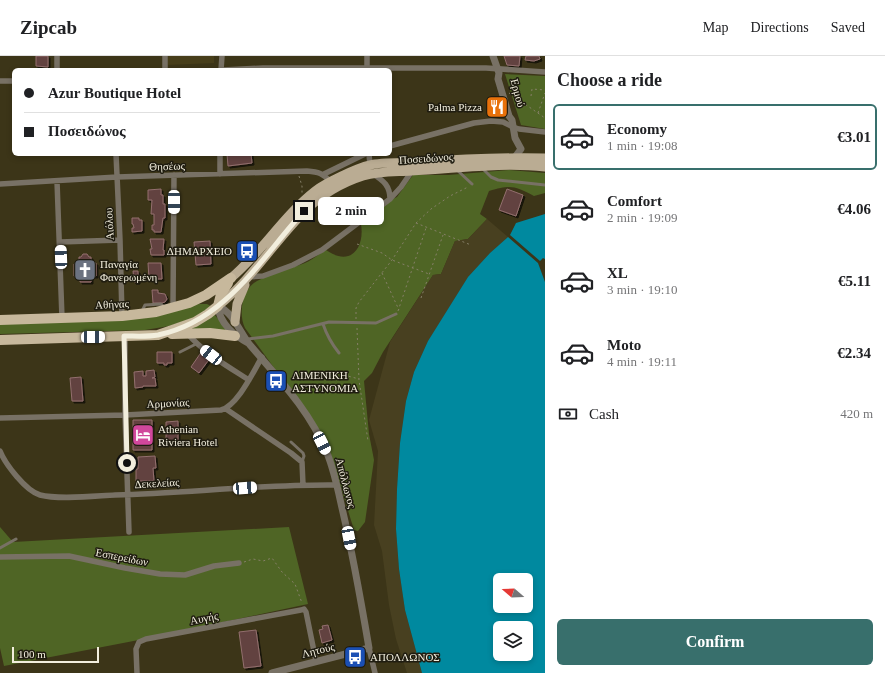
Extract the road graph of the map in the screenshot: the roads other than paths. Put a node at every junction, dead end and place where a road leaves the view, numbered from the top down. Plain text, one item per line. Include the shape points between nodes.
1 (57, 56) edge
2 (165, 56) edge
3 (222, 56) edge
4 (367, 56) edge
5 (494, 56) edge
6 (57, 68) edge
7 (165, 68) edge
8 (222, 68) edge
9 (367, 68) edge
10 (392, 69) edge
11 (498, 71) junction
12 (545, 72) edge
13 (0, 81) edge
14 (12, 81) edge
15 (513, 124) junction
16 (545, 132) edge
17 (392, 145) edge
18 (116, 156) edge
19 (220, 156) edge
20 (361, 156) edge
21 (369, 156) edge
22 (545, 158) edge
23 (515, 162) junction
24 (456, 167) junction
25 (481, 167) junction
26 (545, 167) edge
27 (371, 169) junction
28 (412, 171) junction
29 (220, 174) junction
30 (324, 174) junction
31 (174, 175) junction
32 (117, 177) junction
33 (57, 180) junction
34 (331, 182) junction
35 (0, 184) edge
36 (472, 184) road end
37 (545, 185) edge
38 (390, 199) junction
39 (120, 240) junction
40 (60, 242) junction
41 (248, 277) junction
42 (232, 278) junction
43 (221, 286) joint
44 (189, 303) junction
45 (218, 306) junction
46 (170, 308) junction
47 (396, 314) road end
48 (122, 316) junction
49 (62, 318) junction
50 (0, 320) edge
51 (235, 322) junction
52 (323, 324) junction
53 (186, 333) junction
54 (158, 335) junction
55 (124, 336) junction
56 (235, 336) junction
57 (0, 340) edge
58 (248, 342) junction
59 (197, 344) junction
60 (180, 352) dead end
61 (339, 353) dead end
62 (262, 357) junction
63 (249, 380) junction
64 (226, 409) junction
65 (125, 415) junction
66 (0, 418) edge
67 (291, 442) dead end
68 (0, 451) edge
69 (302, 462) junction
70 (304, 485) junction
71 (336, 485) junction
72 (128, 495) junction
73 (129, 532) dead end
74 (16, 539) dead end
75 (0, 548) edge
76 (0, 557) edge
77 (239, 563) road end
78 (369, 648) junction
79 (316, 661) junction
80 (137, 673) edge
81 (272, 673) edge
82 (375, 673) edge

1 - 6 street
2 - 7 street
3 - 8 street
4 - 9 street
5 - 11 street, Ερμού
10 - 11 street
11 - 12 street
11 - 15 street, Ερμού via 498,79
11 - 15 street, Ερμού via 502,77
13 - 14 street
15 - 16 street
15 - 17 street via 491,121 474,123
15 - 23 street, Ερμού via 517,142
18 - 32 street, Αιόλου
19 - 29 street
20 - 30 street
21 - 27 street
22 - 23 main road, Ποσειδώνος
23 - 25 main road, Ποσειδώνος
23 - 26 main road, Ποσειδώνος
23 - 27 main road, Ποσειδώνος
24 - 25 main road, Ποσειδώνος
24 - 28 main road, Ποσειδώνος
24 - 36 lane
25 - 37 lane via 498,180
27 - 28 main road, Ποσειδώνος
27 - 34 main road, Ποσειδώνος
27 - 38 street via 386,183
27 - 41 main road, Ποσειδώνος via 321,197 298,218
28 - 38 street
29 - 30 street, Θησέως via 317,171
29 - 31 street, Θησέως
30 - 34 street
31 - 32 street, Θησέως
31 - 46 street
32 - 33 street, Θησέως
32 - 39 street, Αιόλου
33 - 35 street, Θησέως
33 - 40 street
34 - 42 main road, Ποσειδώνος via 316,190 298,206 257,254
38 - 41 street via 307,259 263,276
39 - 40 street
39 - 48 street, Αιόλου
40 - 49 street
41 - 45 main road, Ποσειδώνος
41 - 51 main road via 237,304
42 - 43 highway, Ποσειδώνος
42 - 45 highway via 221,294
43 - 44 highway, Αθήνας
44 - 45 highway via 206,302
44 - 46 highway, Αθήνας
45 - 51 street
45 - 54 highway via 195,322
45 - 56 street via 219,315
46 - 48 highway, Αθήνας
47 - 52 lane via 376,323
48 - 49 highway, Αθήνας
49 - 50 highway, Αθήνας
51 - 58 street
52 - 58 lane
52 - 61 lane via 331,344
53 - 54 highway
53 - 56 highway
53 - 59 street
54 - 55 highway
55 - 57 highway
55 - 65 street
56 - 58 street
58 - 62 street, Απόλλωνος
59 - 60 lane
59 - 63 street
62 - 63 street
62 - 71 street, Απόλλωνος via 294,395 313,425 327,453
63 - 64 street
64 - 65 street, Αρμονίας
64 - 69 street
65 - 66 street, Αρμονίας
65 - 72 street
67 - 69 lane via 303,453
68 - 72 street, Δεκελείας via 12,471 39,494 74,497
69 - 70 street
70 - 71 street, Δεκελείας
70 - 72 street, Δεκελείας
71 - 78 street, Απόλλωνος via 349,538
72 - 73 street
74 - 75 lane
76 - 77 street, Εσπερείδων via 69,556 160,574 185,575 214,566
78 - 79 street, Λητούς
78 - 82 street, Απόλλωνος
79 - 80 street, Αυγής via 304,609 146,639 139,642 136,649
79 - 81 street, Λητούς

